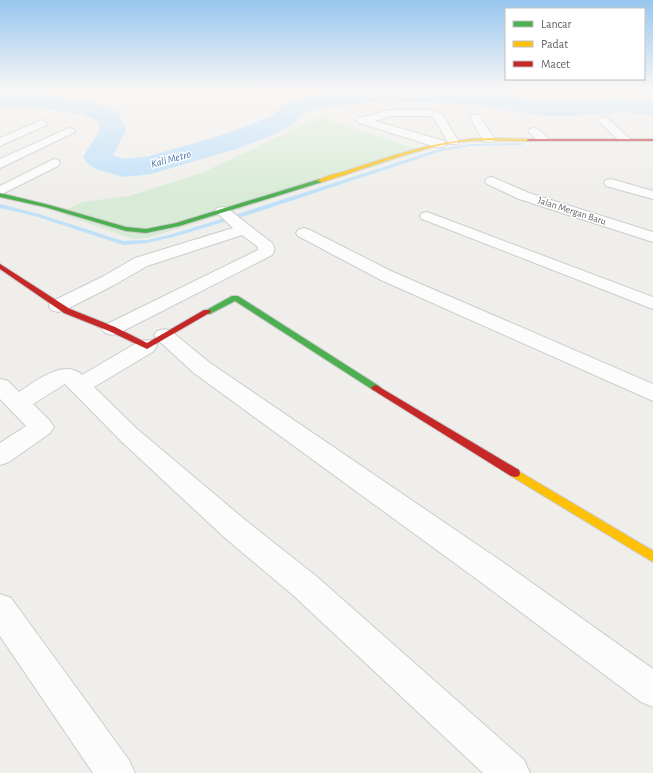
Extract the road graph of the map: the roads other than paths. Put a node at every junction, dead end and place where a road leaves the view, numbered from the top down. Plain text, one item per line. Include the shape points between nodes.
1 (37, 125) edge
2 (379, 125) edge
3 (443, 125) edge
4 (480, 125) edge
5 (609, 125) edge
6 (69, 131) dead end
7 (3, 138) edge
8 (624, 139) junction
9 (489, 140) junction
10 (653, 140) edge
11 (453, 142) junction
12 (440, 144) junction
13 (54, 163) dead end
14 (0, 164) edge
15 (492, 181) dead end
16 (611, 183) dead end
17 (0, 191) edge
18 (0, 195) edge
19 (653, 195) edge
20 (427, 216) dead end
21 (232, 219) junction
22 (304, 233) dead end
23 (653, 237) edge
24 (0, 266) edge
25 (653, 303) edge
26 (58, 306) junction
27 (112, 329) junction
28 (156, 341) junction
29 (80, 386) junction
30 (653, 393) edge
31 (9, 394) edge
32 (0, 455) edge
33 (653, 557) edge
34 (0, 609) edge
35 (653, 690) edge
36 (116, 773) edge
37 (511, 773) edge

1 - 7 street
2 - 12 street
3 - 11 street
4 - 9 street
5 - 8 street
6 - 14 street
8 - 9 street via 538,135
8 - 10 street
9 - 11 street
11 - 12 street
12 - 21 street
13 - 17 street
15 - 23 street, Jalan Mergan Baru via 524,196
16 - 19 street
18 - 21 street via 139,232
20 - 25 street
21 - 26 street via 141,262
21 - 27 street via 266,246 266,252
22 - 30 street via 387,276
24 - 26 street
26 - 27 street
27 - 28 street
28 - 29 street
28 - 33 street via 235,298 391,398
28 - 35 street via 202,368 486,568
29 - 31 street via 71,377 63,376
29 - 37 street via 129,436 305,586
31 - 32 street via 42,427
34 - 36 street

